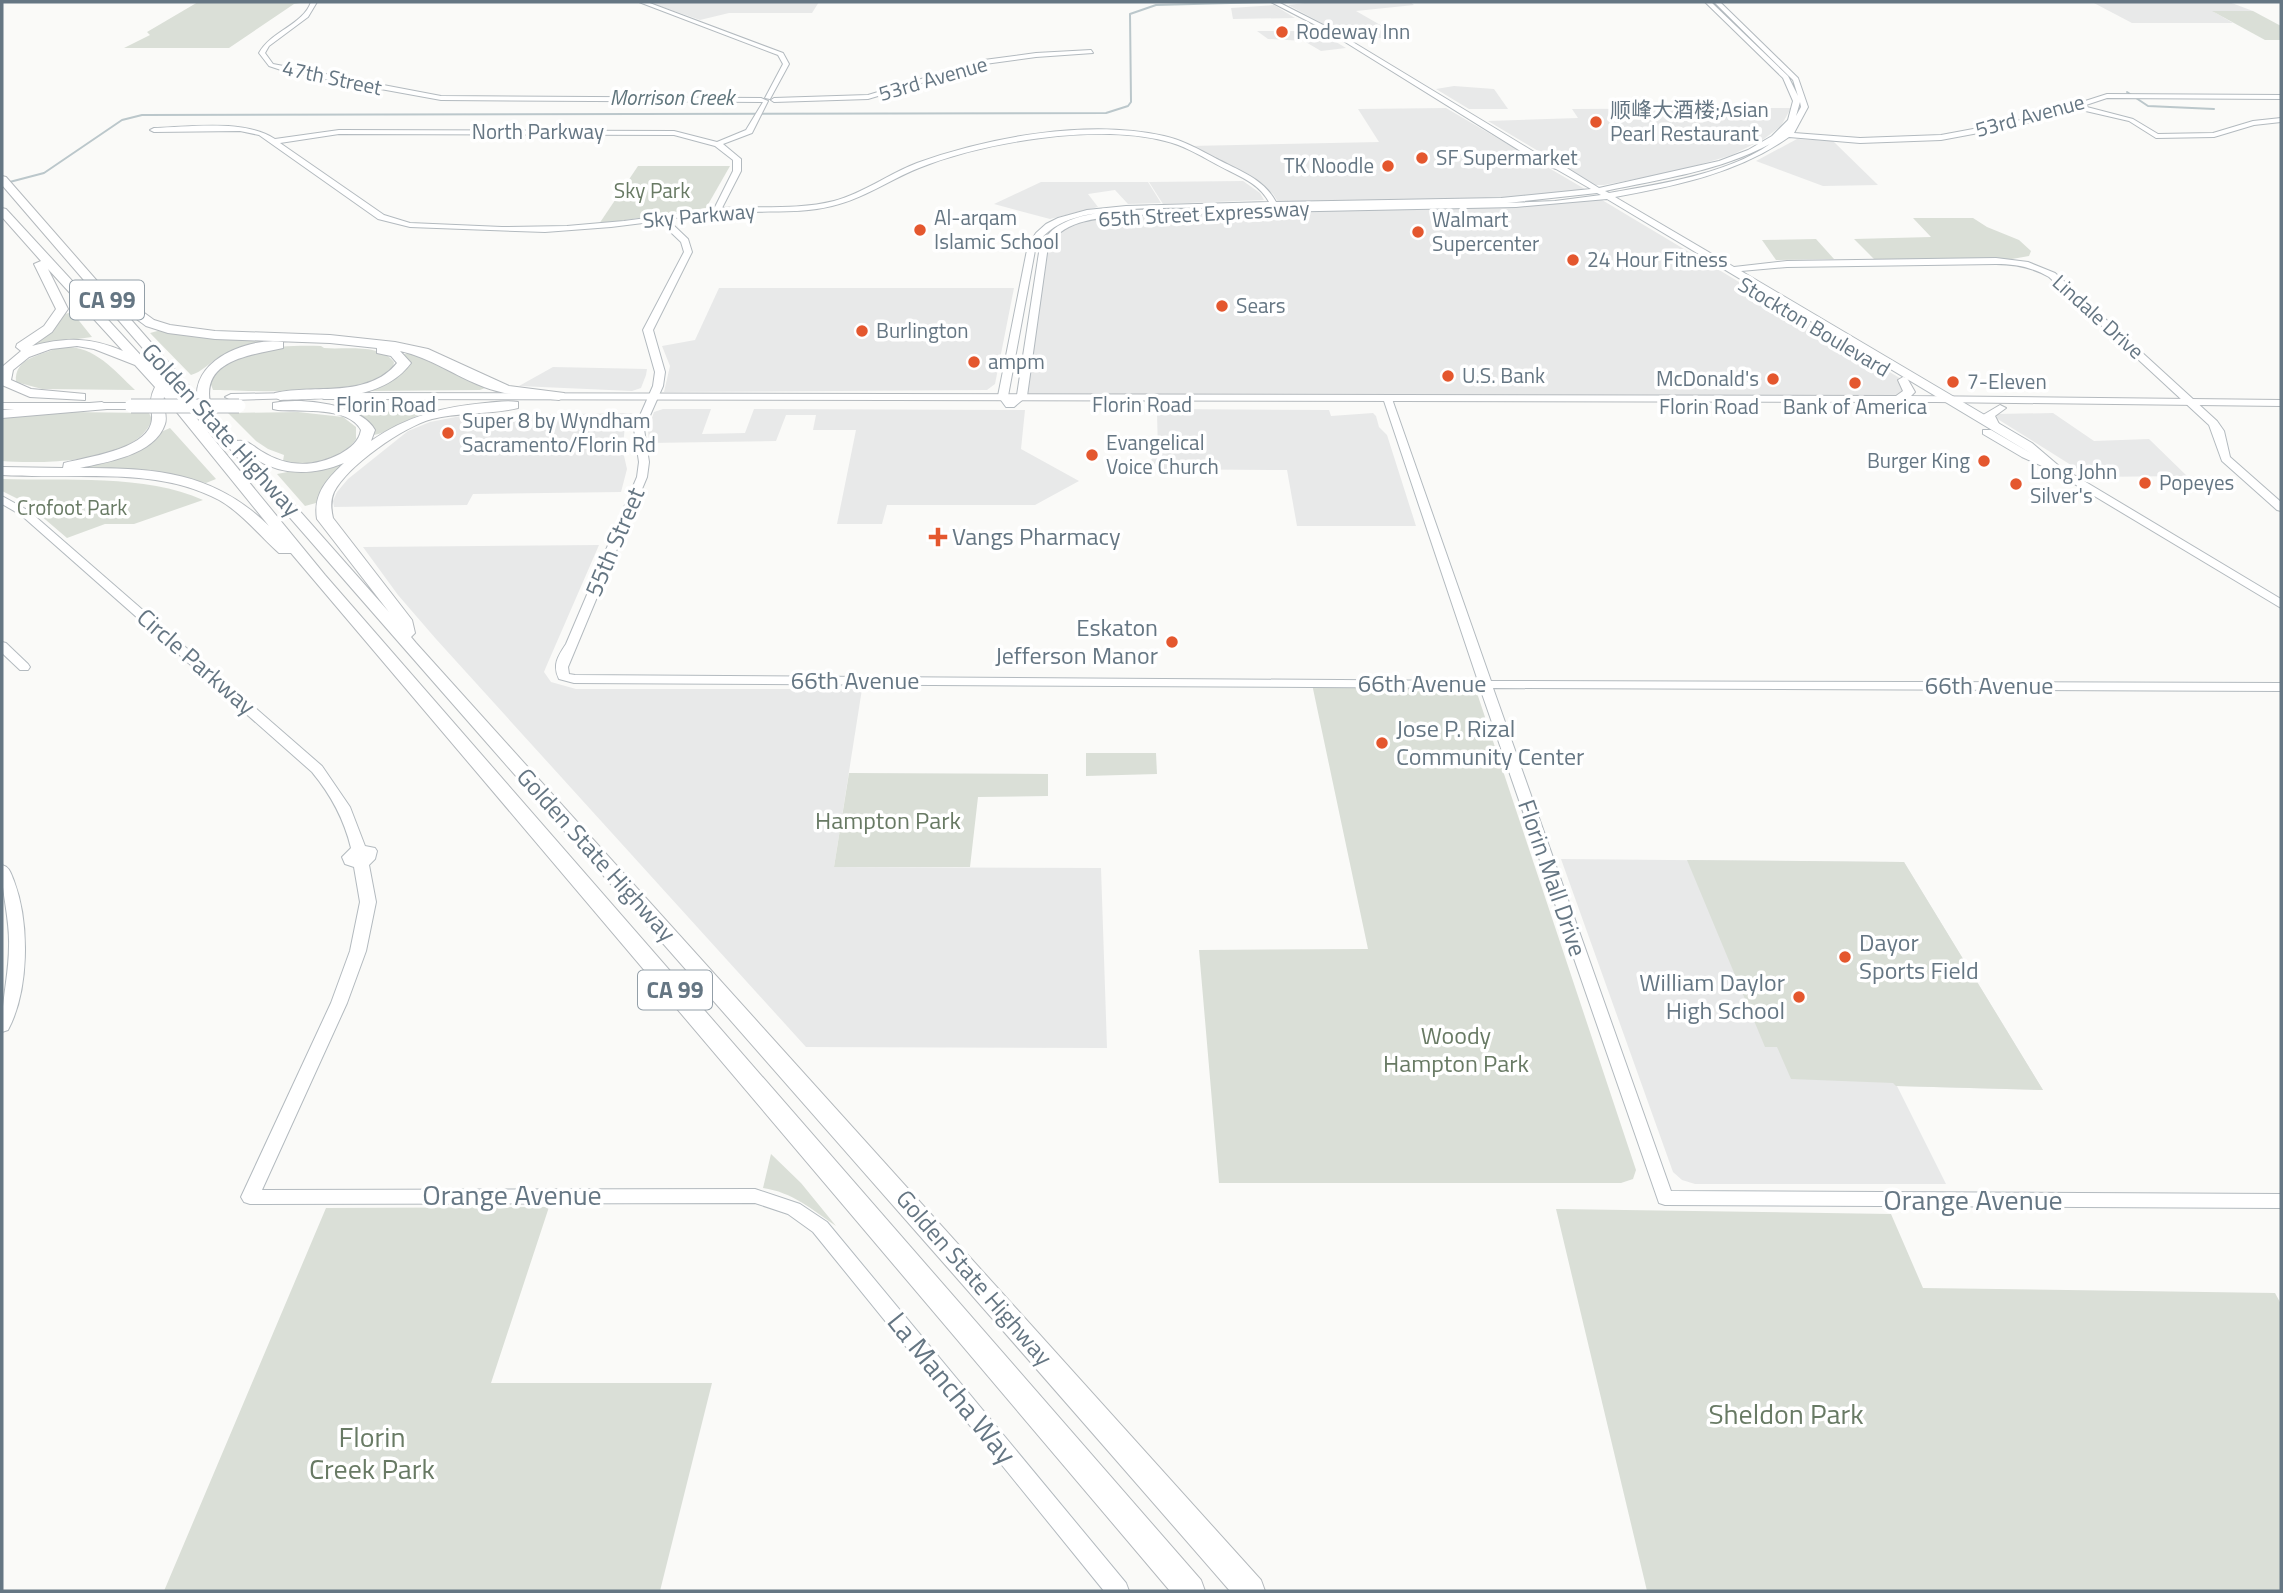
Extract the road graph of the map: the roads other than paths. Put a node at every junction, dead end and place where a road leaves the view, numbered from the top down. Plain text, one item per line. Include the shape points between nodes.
1 (314, 2) edge
2 (642, 2) edge
3 (1708, 2) edge
4 (1717, 2) edge
5 (1280, 3) edge
6 (1359, 51) junction
7 (1091, 52) dead end
8 (1395, 75) junction
9 (1423, 88) junction
10 (2281, 97) edge
11 (441, 98) joint
12 (767, 100) junction
13 (2075, 106) junction
14 (1464, 113) junction
15 (2281, 120) edge
16 (154, 130) dead end
17 (1780, 133) junction
18 (1790, 135) junction
19 (276, 141) junction
20 (718, 144) junction
21 (1754, 150) junction
22 (1541, 160) junction
23 (1742, 162) junction
24 (1712, 166) junction
25 (1668, 182) junction
26 (5, 183) edge
27 (1587, 192) junction
28 (1601, 194) junction
29 (1498, 200) junction
30 (1440, 201) junction
31 (1451, 205) junction
32 (1275, 207) junction
33 (1395, 207) junction
34 (2, 211) edge
35 (717, 211) junction
36 (662, 218) junction
37 (28, 241) junction
38 (78, 268) junction
39 (1726, 270) junction
40 (1025, 278) junction
41 (1039, 287) junction
42 (1019, 309) junction
43 (1015, 329) junction
44 (1032, 332) junction
45 (1029, 351) junction
46 (2, 360) edge
47 (140, 363) junction
48 (1903, 380) junction
49 (161, 388) junction
50 (559, 396) junction
51 (2, 397) edge
52 (80, 397) junction
53 (1023, 397) junction
54 (1898, 399) junction
55 (1936, 399) junction
56 (652, 400) junction
57 (1007, 400) junction
58 (127, 401) junction
59 (277, 401) junction
60 (1389, 402) junction
61 (2281, 402) edge
62 (1949, 404) junction
63 (513, 405) junction
64 (2, 406) edge
65 (102, 406) junction
66 (2196, 406) junction
67 (1965, 408) junction
68 (2000, 408) junction
69 (2281, 410) edge
70 (205, 413) junction
71 (2, 414) edge
72 (1993, 424) junction
73 (223, 433) junction
74 (2, 465) edge
75 (2055, 468) junction
76 (2, 471) edge
77 (2, 499) edge
78 (2281, 508) edge
79 (319, 578) junction
80 (2281, 604) edge
81 (2, 646) edge
82 (410, 648) junction
83 (24, 667) dead end
84 (564, 676) joint
85 (1486, 685) junction
86 (2281, 687) edge
87 (2, 870) edge
88 (2, 1026) edge
89 (250, 1197) joint
90 (1665, 1198) joint
91 (774, 1200) joint
92 (2281, 1201) edge
93 (1118, 1591) edge
94 (1190, 1591) edge
95 (1250, 1591) edge

1 - 11 street, 47th Street via 310,12 266,44 262,53 268,62 290,71
2 - 12 street via 781,54 786,64
3 - 17 street, 65th Street Expressway via 1793,90 1795,113
4 - 18 street, 65th Street Expressway via 1800,85 1807,103 1805,114
5 - 6 street, Stockton Boulevard
6 - 8 street, Stockton Boulevard
6 - 9 street, Stockton Boulevard
7 - 12 street, 53rd Avenue via 984,62 862,98
8 - 9 street
8 - 14 street, Stockton Boulevard
9 - 14 street, Stockton Boulevard
10 - 13 street, 53rd Avenue via 2121,96 2090,99
11 - 12 street, 53rd Avenue
12 - 20 street via 750,131
13 - 15 street via 2131,120 2156,136 2214,135 2253,122
13 - 18 street, 53rd Avenue via 1988,130 1947,136 1832,139
14 - 22 street, Stockton Boulevard
16 - 19 street, Sky Parkway via 240,129
17 - 18 street, 53rd Avenue
17 - 21 street, 65th Street Expressway
18 - 23 street, 65th Street Expressway
19 - 20 street, North Parkway via 339,132 645,132 674,133
19 - 36 street, Sky Parkway via 368,210 410,225 553,228
20 - 35 street via 734,155 738,167
21 - 23 street via 1739,160
21 - 24 street, 65th Street Expressway
22 - 27 street, Stockton Boulevard
22 - 28 street, Stockton Boulevard
23 - 25 street, 65th Street Expressway
24 - 25 street
24 - 28 street, 65th Street Expressway
25 - 28 street, 65th Street Expressway
26 - 38 highway, Golden State Highway / CA 99
27 - 28 street, Stockton Boulevard
27 - 29 street, 65th Street Expressway
28 - 31 street, 65th Street Expressway via 1552,203
28 - 39 street, Stockton Boulevard
29 - 30 street, 65th Street Expressway
29 - 31 street
30 - 32 street, 65th Street Expressway
30 - 33 street
31 - 33 street, 65th Street Expressway
32 - 33 street, 65th Street Expressway
32 - 35 street, Sky Parkway via 1270,194 1257,183 1185,145 1156,136 1104,131 965,151 912,168 867,193 828,205
32 - 40 street, 65th Street Expressway via 1126,208 1070,217 1036,236
32 - 41 street, 65th Street Expressway via 1131,213 1072,223 1046,241
34 - 37 highway, Golden State Highway / CA 99
35 - 36 street, Sky Parkway
36 - 56 street, 55th Street via 685,240 688,252 648,330 659,363 659,382
37 - 46 highway via 62,309 48,329
37 - 47 highway, Golden State Highway / CA 99
38 - 50 highway via 138,316 168,329 395,346 423,352 507,390
38 - 70 highway, Golden State Highway / CA 99
39 - 48 street, Stockton Boulevard
39 - 62 street, Stockton Boulevard
39 - 66 street, Lindale Drive via 1787,264 1996,261 2034,267 2052,275
40 - 41 street
40 - 42 street, 65th Street Expressway
41 - 44 street, 65th Street Expressway
42 - 43 street, 65th Street Expressway
42 - 44 street via 1025,315 1023,326
43 - 45 street via 1021,331 1022,345
43 - 57 street, 65th Street Expressway
44 - 45 street, 65th Street Expressway
45 - 53 street, 65th Street Expressway
47 - 49 highway, Golden State Highway / CA 99
47 - 52 highway via 94,345 62,343 27,353 5,371 4,381 11,387
48 - 54 main road via 1909,392
48 - 55 street, Stockton Boulevard
49 - 74 highway via 156,429 130,448 63,467
49 - 79 highway, Golden State Highway / CA 99
50 - 56 main road, Florin Road
50 - 59 main road, Florin Road
51 - 52 main road, Florin Road
52 - 58 main road, Florin Road
53 - 57 main road, Florin Road
53 - 60 main road, Florin Road
54 - 55 main road, Florin Road
54 - 60 main road, Florin Road
55 - 62 main road, Florin Road
56 - 57 main road, Florin Road
56 - 63 main road, Florin Road
56 - 84 street, 55th Street via 639,429 644,462 639,488 562,661
57 - 60 main road, Florin Road
58 - 59 main road, Florin Road, bridge
58 - 65 main road, Florin Road
59 - 63 main road, Florin Road
59 - 70 highway via 369,386 391,377 404,363 393,352 367,347 305,343 265,347 228,359 206,376
59 - 73 highway via 353,415 363,422 365,440 345,458 294,468 275,465
60 - 62 main road, Florin Road
60 - 85 street, Florin Mall Drive
61 - 66 main road, Florin Road
62 - 66 main road, Florin Road
62 - 67 main road, Florin Road
62 - 75 street, Stockton Boulevard via 2026,455
63 - 82 highway via 444,412 401,426 336,478 326,492 325,519 404,620
64 - 65 main road, Florin Road
65 - 71 highway
66 - 68 main road, Florin Road
66 - 69 main road, Florin Road
66 - 78 street, Lindale Drive via 2220,431 2225,459
67 - 68 main road, Florin Road
67 - 72 street, Stockton Boulevard
68 - 72 main road via 1989,415
70 - 73 highway, Golden State Highway / CA 99
72 - 75 street, Stockton Boulevard via 2034,448
73 - 82 highway, Golden State Highway / CA 99
75 - 80 street, Stockton Boulevard
76 - 79 highway via 135,476 197,485 236,504
77 - 89 street, Circle Parkway via 25,513 311,764 337,794 355,831 368,902 358,951 339,1003
79 - 94 highway, Golden State Highway / CA 99
81 - 83 street
82 - 95 highway, Golden State Highway / CA 99
84 - 85 street, 66th Avenue via 587,680
85 - 86 street, 66th Avenue
85 - 90 street, Florin Mall Drive
87 - 88 street via 17,927 15,978
89 - 91 street, Orange Avenue via 640,1194
90 - 92 street, Orange Avenue
91 - 93 street, La Mancha Way via 820,1227

